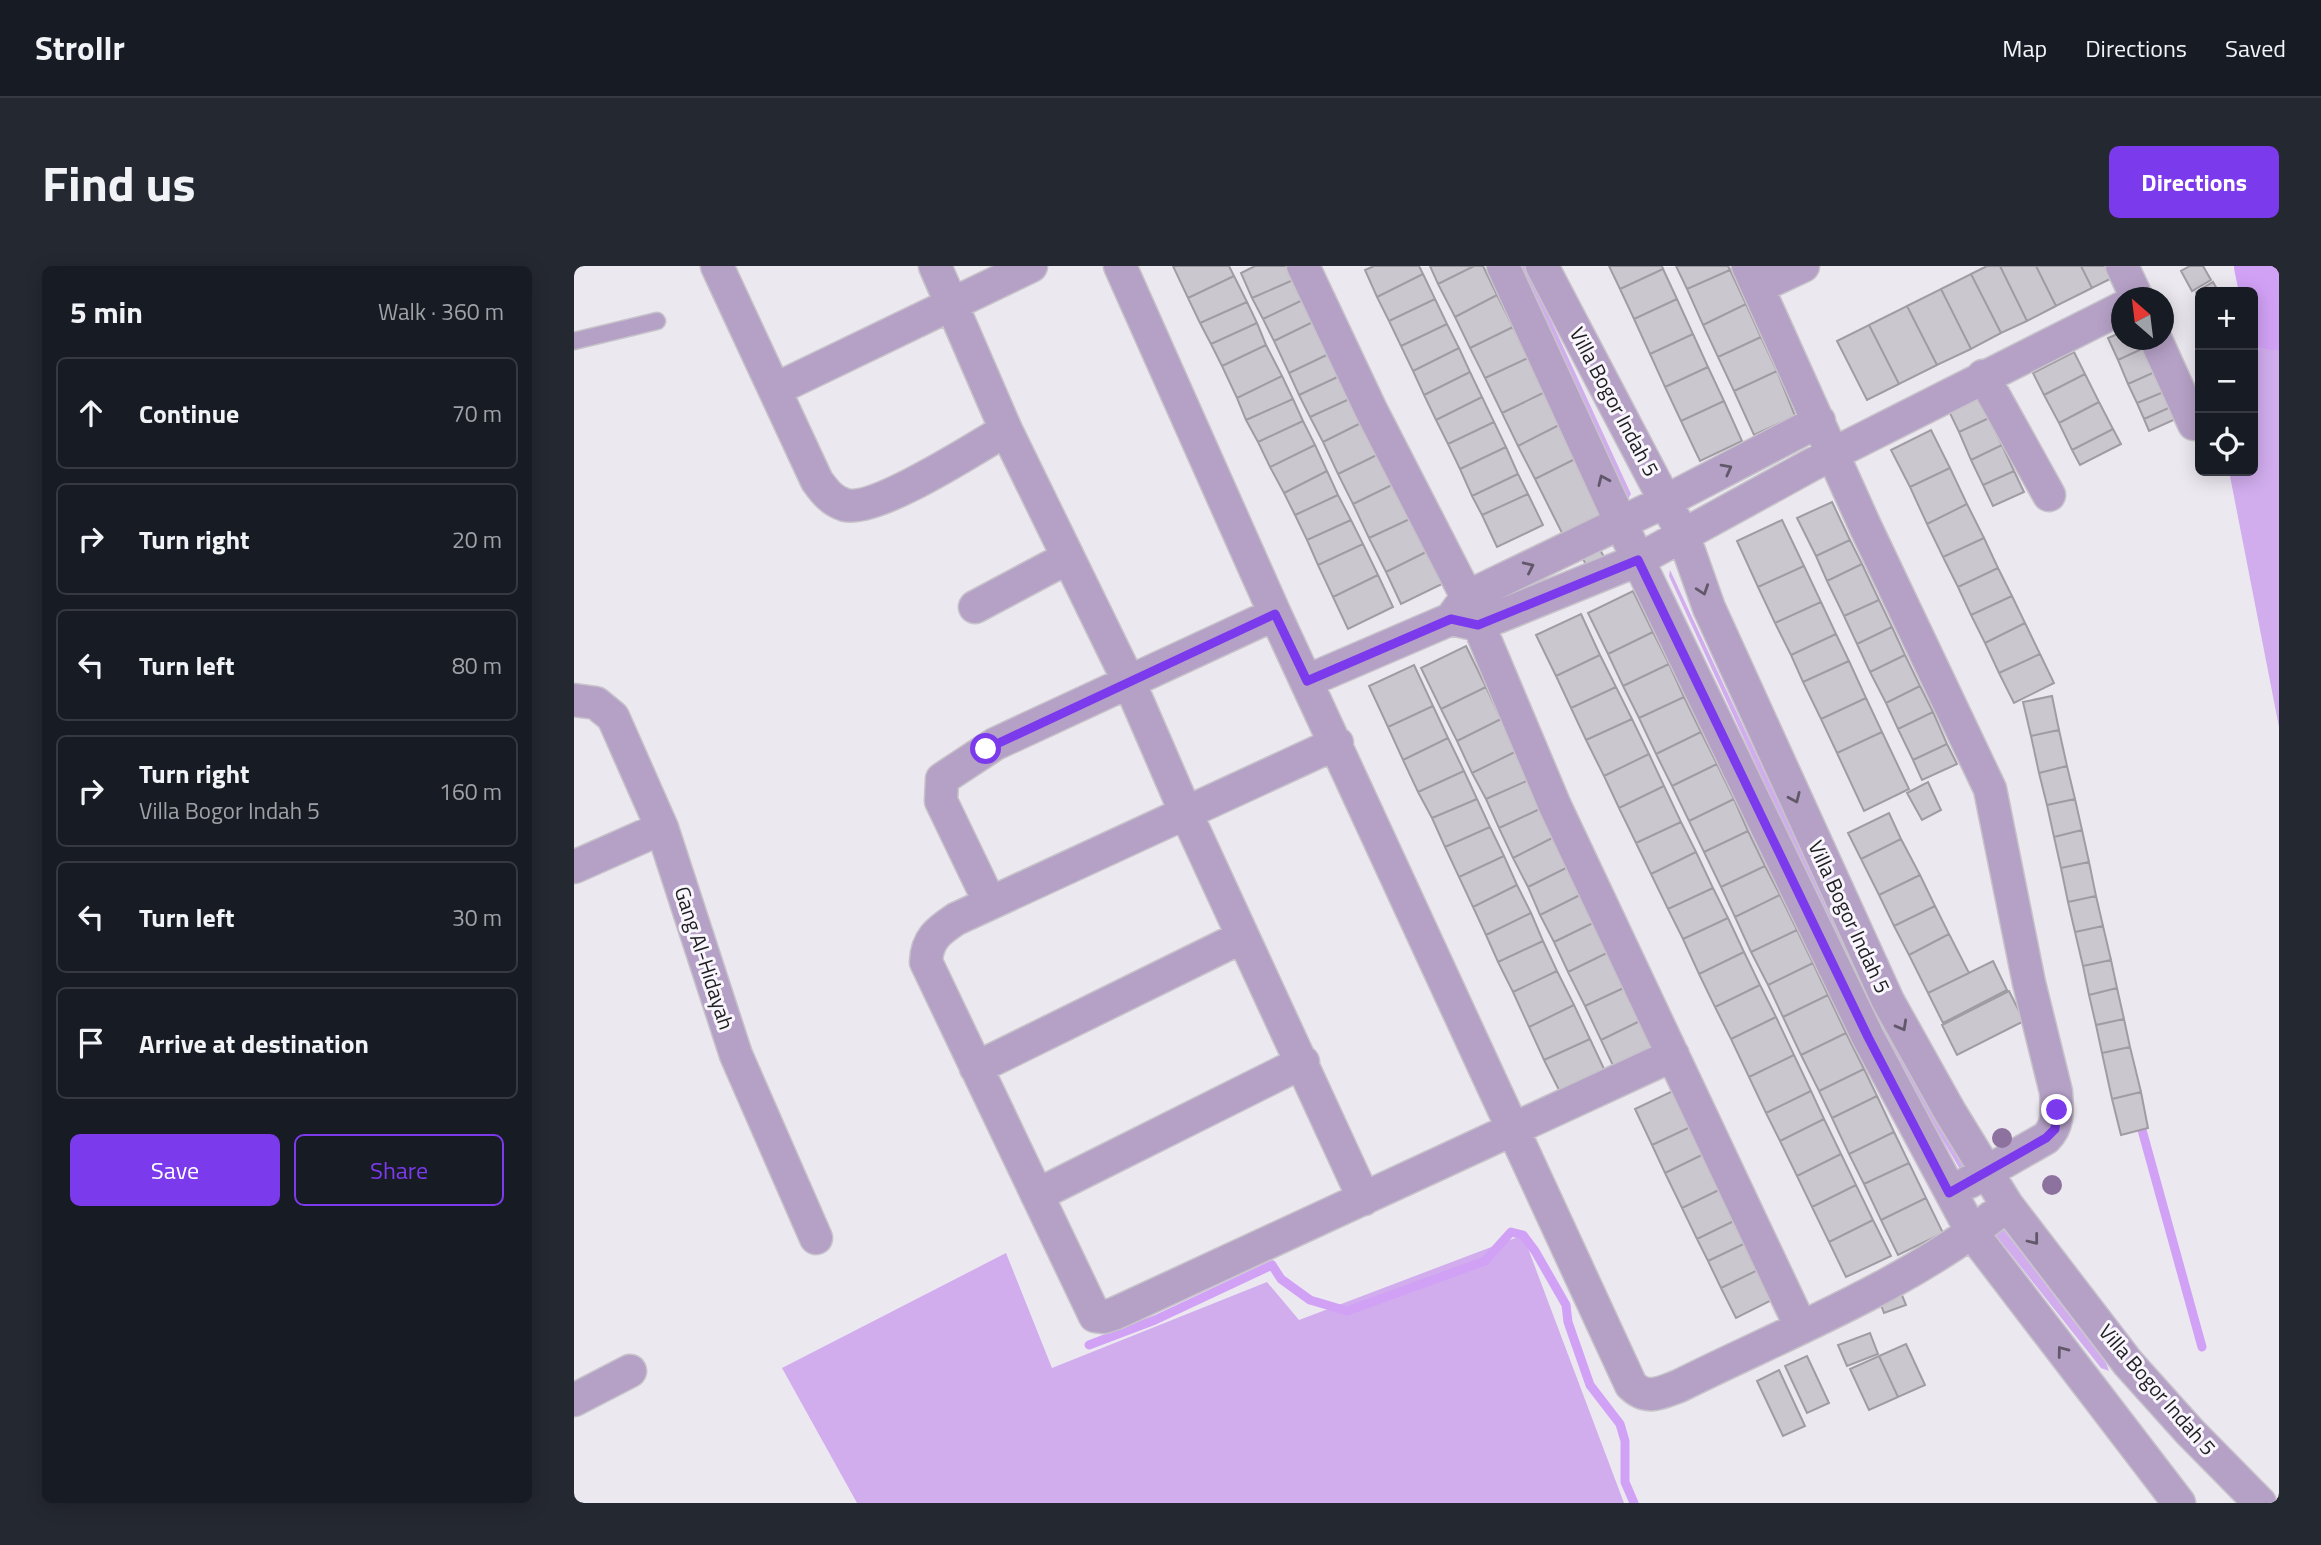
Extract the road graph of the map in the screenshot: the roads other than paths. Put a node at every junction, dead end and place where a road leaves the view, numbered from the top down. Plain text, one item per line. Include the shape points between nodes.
1 (717, 266) edge
2 (935, 266) edge
3 (1031, 266) edge
4 (1120, 266) edge
5 (1303, 266) edge
6 (1503, 266) edge
7 (1542, 266) edge
8 (1803, 266) edge
9 (2122, 266) edge
10 (1753, 276) edge
11 (2132, 287) edge
12 (950, 304) junction
13 (2111, 313) edge
14 (657, 321) dead end
15 (574, 341) edge
16 (2161, 350) edge
17 (1983, 376) junction
18 (776, 389) junction
19 (1819, 421) junction
20 (2194, 424) dead end
21 (1006, 430) junction
22 (1834, 454) junction
23 (2049, 495) dead end
24 (1666, 501) junction
25 (1622, 523) junction
26 (1684, 537) junction
27 (1067, 558) junction
28 (1638, 560) junction
29 (975, 607) dead end
30 (1465, 613) junction
31 (1275, 614) junction
32 (1307, 681) junction
33 (1130, 684) junction
34 (574, 700) edge
35 (1337, 743) junction
36 (1185, 811) junction
37 (662, 828) junction
38 (574, 867) edge
39 (990, 903) junction
40 (1242, 937) junction
41 (1673, 1055) junction
42 (1303, 1062) junction
43 (976, 1068) junction
44 (1513, 1128) junction
45 (1986, 1173) junction
46 (1949, 1193) junction
47 (1037, 1195) junction
48 (1364, 1199) junction
49 (2007, 1205) junction
50 (1973, 1234) junction
51 (816, 1238) dead end
52 (1800, 1325) junction
53 (2128, 1363) junction
54 (630, 1371) dead end
55 (2097, 1397) junction
56 (574, 1400) edge
57 (2179, 1503) edge
58 (2260, 1503) edge

1 - 18 street
2 - 12 street
3 - 12 street
4 - 31 street
5 - 30 street
25 -> 6 street, Villa Bogor Indah 5
7 - 24 street, Villa Bogor Indah 5
8 - 10 street
9 - 11 street
10 - 19 street
12 - 18 street
12 - 21 street
13 - 17 street
14 - 15 lane
16 - 20 street
17 - 22 street
17 - 23 street
18 - 21 street via 817,481 828,497 847,506 887,497
19 - 22 street
24 -> 19 street
21 - 27 street
22 - 26 street
22 - 45 street via 1990,789 2056,1091 2055,1129
24 - 25 street
24 - 26 street, Villa Bogor Indah 5
25 - 28 street, Villa Bogor Indah 5
30 -> 25 street
26 - 28 street
26 -> 45 street, Villa Bogor Indah 5 via 1709,608 1888,1000
27 - 29 street
27 - 33 street
28 - 30 street
28 - 46 street, Villa Bogor Indah 5 via 1868,1037
30 - 32 street
30 - 41 street
31 - 32 street
31 - 33 street
32 - 35 street
33 - 36 street
33 - 39 street via 995,744 942,779 942,801
34 - 37 street, Gang Al-Hidayah via 596,702 613,717
35 - 36 street
35 - 44 street
36 - 39 street
36 - 40 street
37 - 38 street
37 - 51 street, Gang Al-Hidayah via 736,1055
39 - 43 street via 934,934 927,948 926,962
40 - 42 street
40 - 43 street
41 - 44 street
41 - 52 street
42 - 47 street
42 - 48 street
43 - 47 street
44 - 48 street
44 - 52 street via 1639,1393 1651,1396 1679,1386
45 - 46 street
45 - 49 street, Villa Bogor Indah 5
46 - 50 street, Villa Bogor Indah 5
47 - 48 street via 1090,1307 1096,1316 1104,1317
49 - 50 street
49 -> 53 street, Villa Bogor Indah 5
50 - 52 street
55 -> 50 street, Villa Bogor Indah 5
53 - 55 street
53 - 58 street, Villa Bogor Indah 5
54 - 56 street
55 - 57 street, Villa Bogor Indah 5

